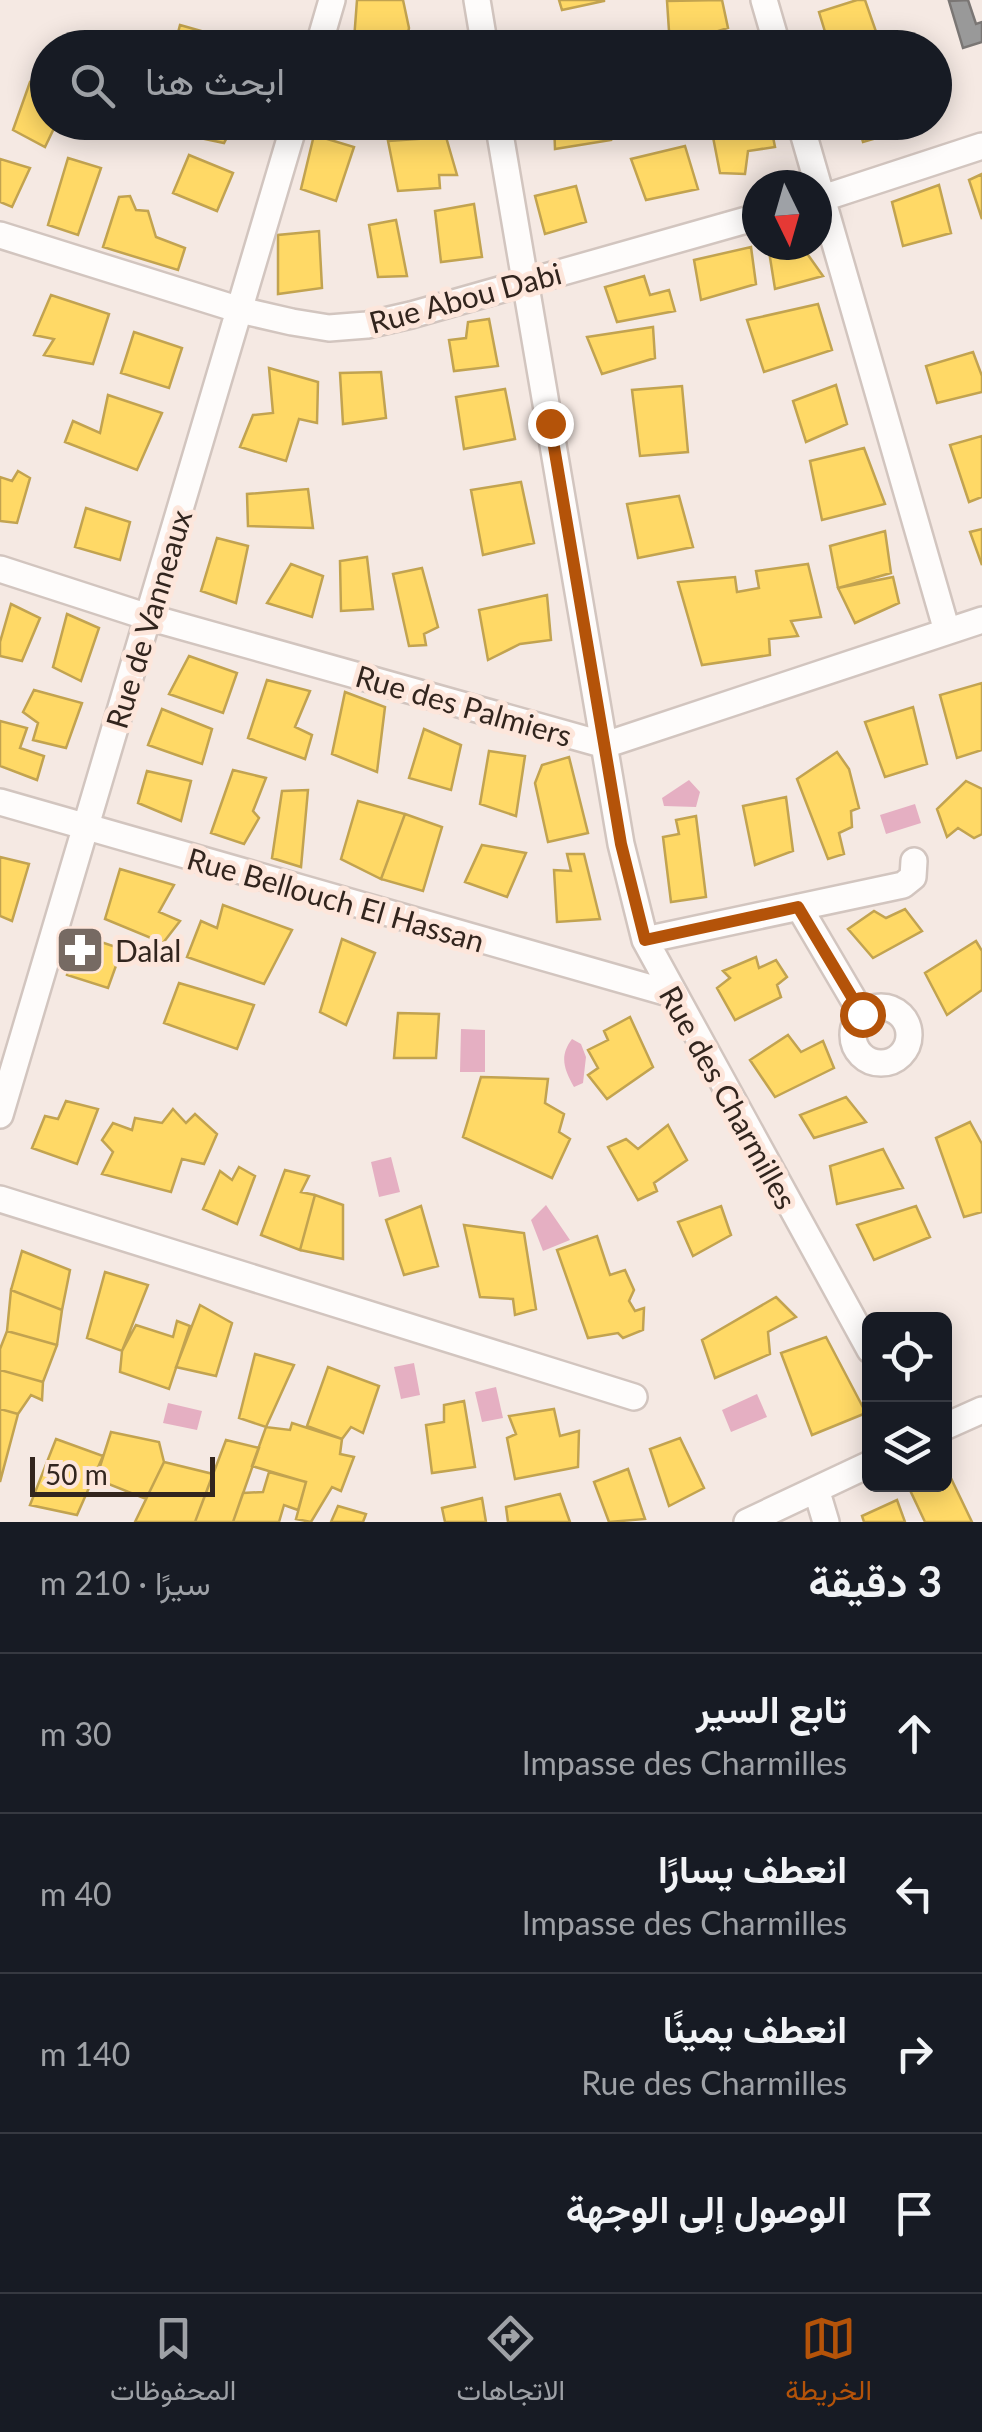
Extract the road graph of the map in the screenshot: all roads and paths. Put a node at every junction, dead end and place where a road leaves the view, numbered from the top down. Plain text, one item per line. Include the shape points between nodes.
1 (332, 0) edge
2 (477, 0) edge
3 (764, 0) edge
4 (323, 30) edge
5 (482, 30) edge
6 (773, 30) edge
7 (291, 140) edge
8 (501, 140) edge
9 (805, 140) edge
10 (982, 146) edge
11 (812, 170) edge
12 (832, 195) edge
13 (742, 221) edge
14 (0, 235) edge
15 (832, 240) edge
16 (525, 283) junction
17 (240, 310) junction
18 (0, 569) edge
19 (148, 617) junction
20 (982, 620) edge
21 (947, 631) junction
22 (605, 745) junction
23 (0, 802) edge
24 (86, 828) junction
25 (914, 860) dead end
26 (798, 907) junction
27 (645, 940) junction
28 (672, 994) junction
29 (862, 1014) dead end
30 (0, 1115) edge
31 (0, 1199) edge
32 (862, 1336) edge
33 (634, 1397) dead end
34 (982, 1410) edge
35 (952, 1423) edge
36 (862, 1468) edge
37 (816, 1492) junction
38 (747, 1522) edge
39 (826, 1522) edge

1 - 4 street
2 - 5 street
3 - 6 street
7 - 17 street, Rue de Vanneaux
8 - 16 street, Rue des Charmilles
9 - 11 street
10 - 12 street
13 - 16 street, Rue Abou Dabi
14 - 17 street, Rue Abou Dabi
15 - 21 street
16 - 17 street, Rue Abou Dabi via 367,325 329,328
16 - 22 street, Rue des Charmilles
17 - 19 street, Rue de Vanneaux
18 - 19 street, Rue des Palmiers
19 - 22 street, Rue des Palmiers
19 - 24 street, Rue de Vanneaux
20 - 21 street, Rue des Palmiers
21 - 22 street, Rue des Palmiers
22 - 27 street, Rue des Charmilles
23 - 24 street, Rue Bellouch El Hassan
24 - 28 street, Rue Bellouch El Hassan
24 - 30 street, Rue de Vanneaux
25 - 26 street via 914,877 904,885
26 - 27 street
26 - 29 street
27 - 28 street, Rue des Charmilles
28 - 32 street, Rue des Charmilles
31 - 33 street
34 - 35 street
36 - 37 street
37 - 38 street
37 - 39 street

